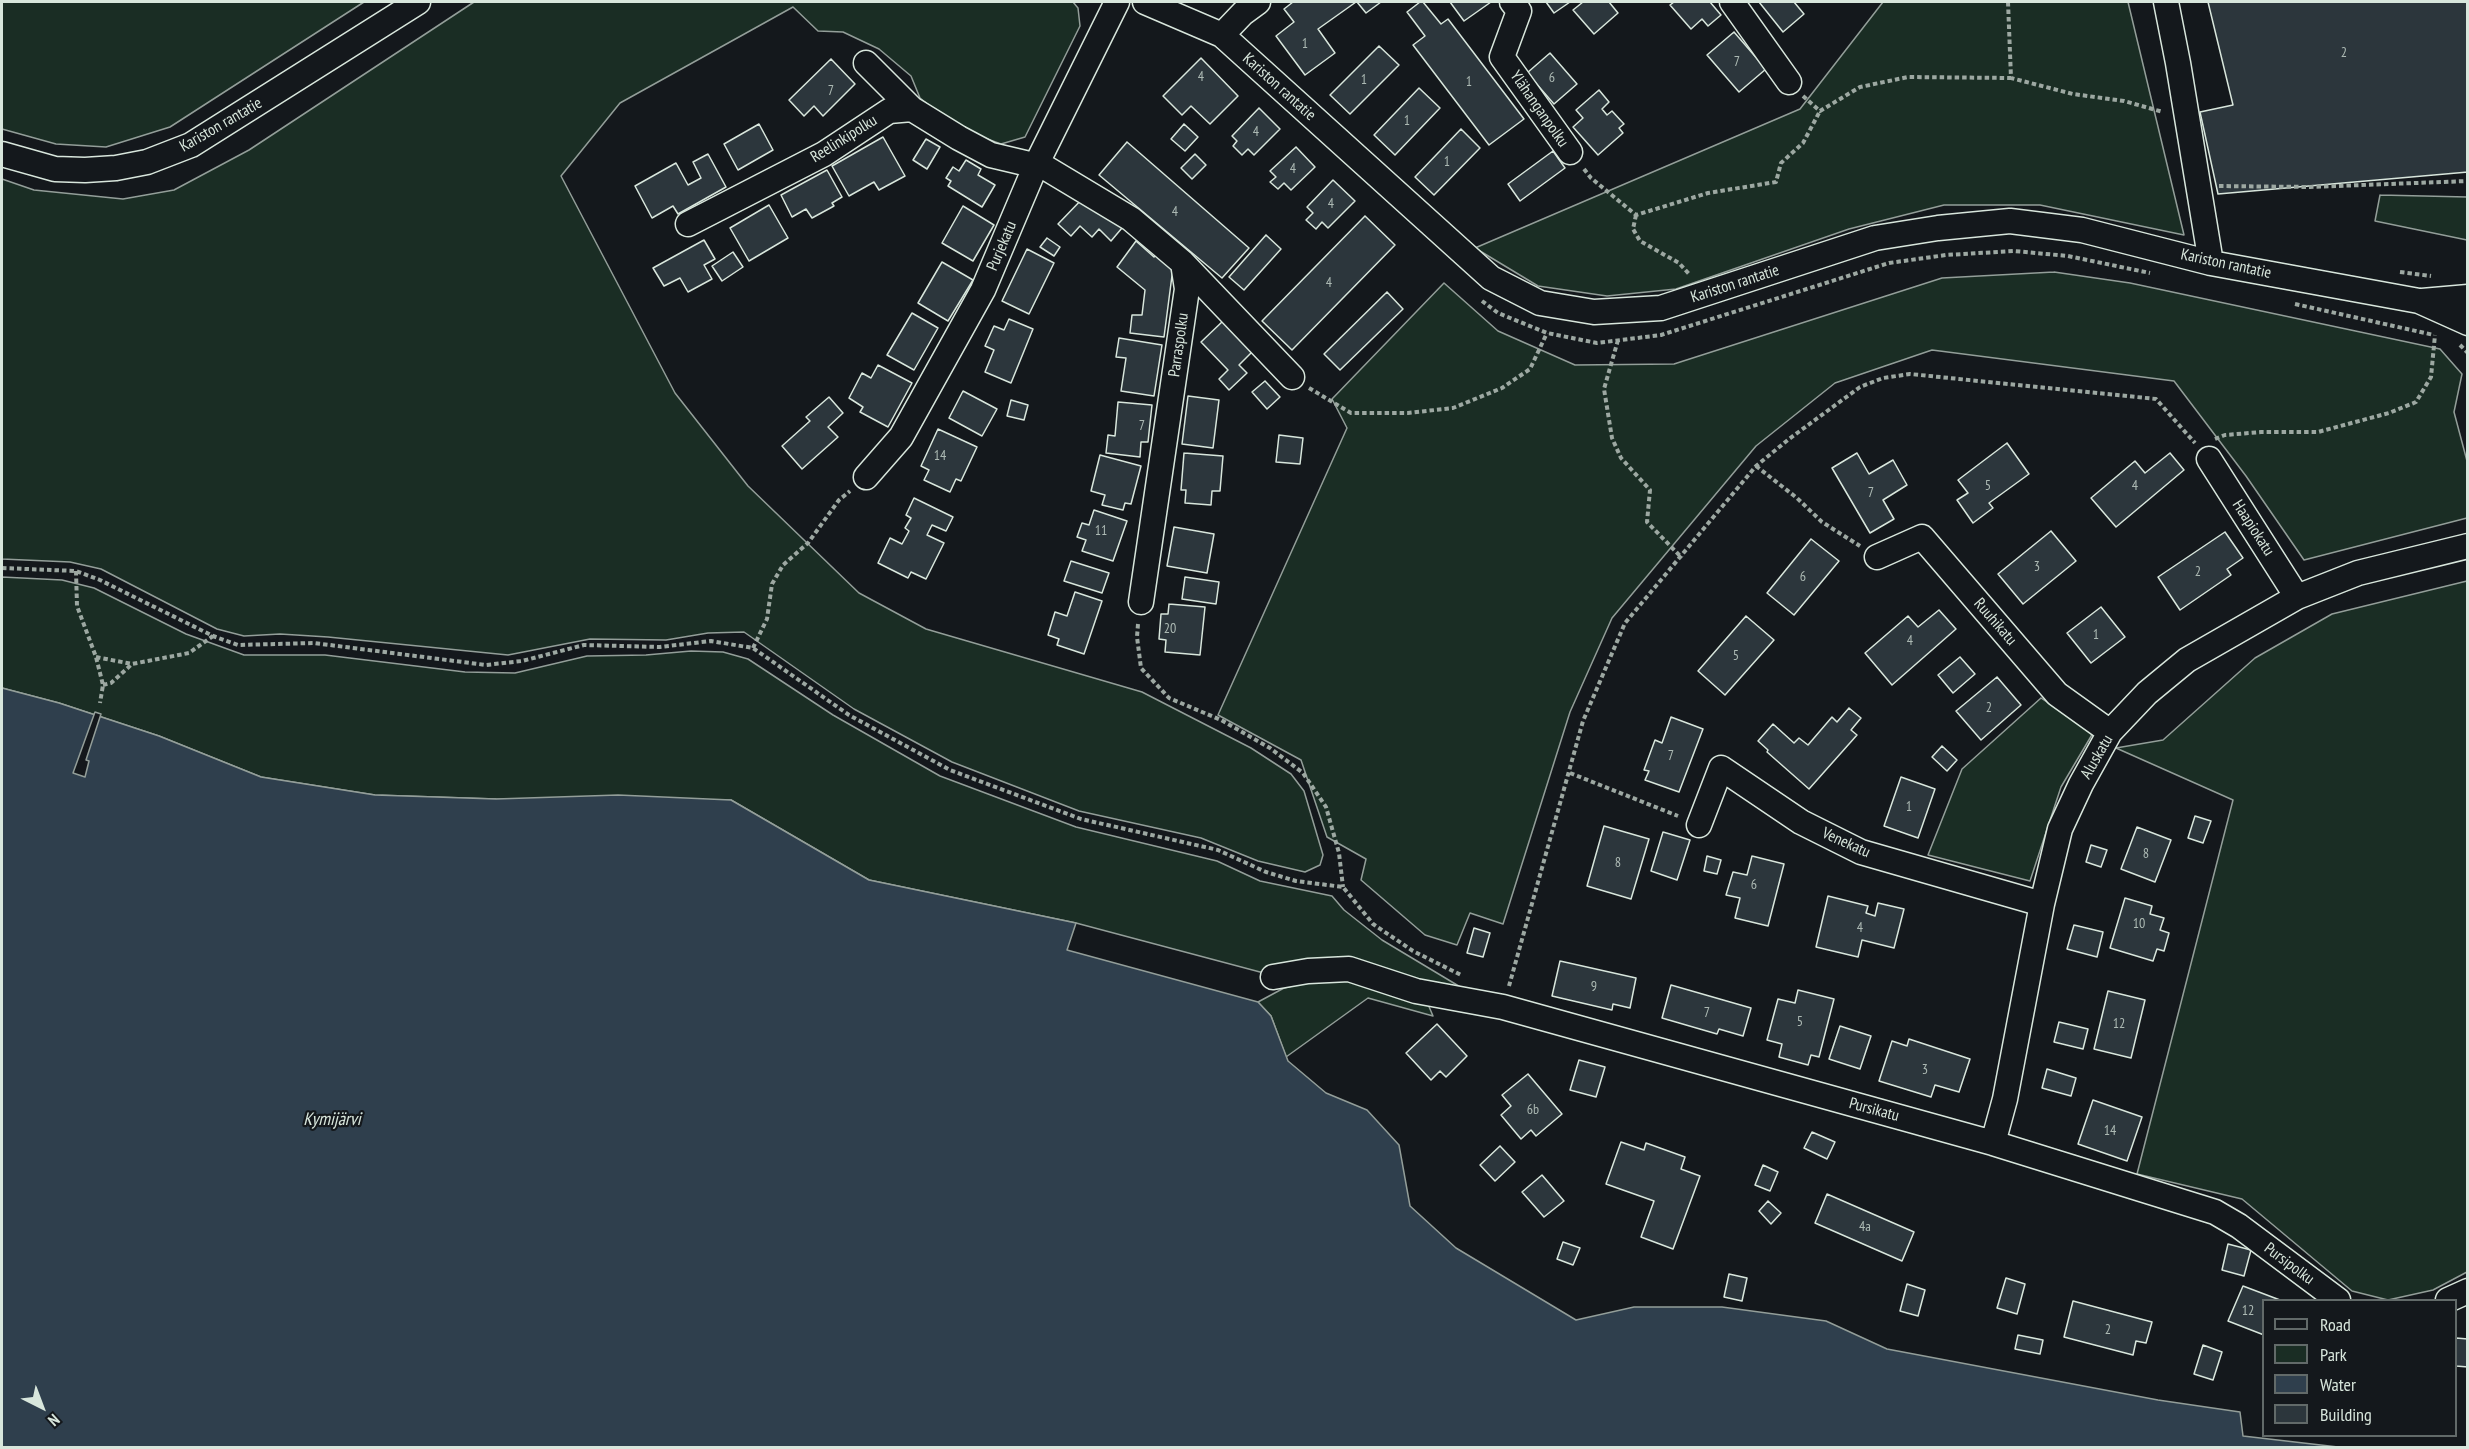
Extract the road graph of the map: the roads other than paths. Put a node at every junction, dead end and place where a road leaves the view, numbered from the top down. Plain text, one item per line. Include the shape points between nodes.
1 (418, 2) edge
2 (1117, 2) edge
3 (1144, 2) edge
4 (1258, 2) edge
5 (1512, 2) edge
6 (1732, 2) edge
7 (2166, 2) edge
8 (1222, 35) junction
9 (866, 63) dead end
10 (1789, 82) road end
11 (912, 109) junction
12 (1570, 152) road end
13 (2, 154) edge
14 (1036, 165) junction
15 (688, 224) dead end
16 (1183, 263) junction
17 (2211, 263) junction
18 (2468, 297) edge
19 (2420, 301) junction
20 (2462, 333) edge
21 (1292, 377) road end
22 (2204, 453) road end
23 (866, 477) road end
24 (2468, 546) edge
25 (1877, 557) road end
26 (2297, 597) junction
27 (1141, 602) road end
28 (2110, 732) junction
29 (1699, 825) road end
30 (2042, 904) junction
31 (1273, 977) dead end
32 (1993, 1143) junction
33 (2239, 1226) joint
34 (2468, 1291) edge
35 (2337, 1299) edge
36 (2450, 1299) edge

1 - 13 street, Kariston rantatie via 191,145 147,162 106,169 55,169
2 - 14 street, Purjekatu
3 - 8 street, Kariston rantatie
4 - 8 street
5 - 12 street, Ylähanganpolku via 1519,11 1502,57
6 - 10 street
7 - 17 street
8 - 17 street, Kariston rantatie via 1491,278 1540,303 1594,312 1661,308 1875,238 2010,221 2082,230
9 - 11 street
11 - 14 street via 991,155
11 - 15 street, Reelinkipolku via 889,111 824,154
14 - 16 street via 1131,219
14 - 23 street, Purjekatu via 983,290 900,437
16 - 21 street
16 - 27 street, Parraspolku via 1187,289
17 - 19 street, Kariston rantatie
18 - 19 street, Kariston rantatie
19 - 20 street, Kariston rantatie
22 - 26 street, Haapiokatu
24 - 26 street, Aluskatu via 2358,573
25 - 28 street, Ruuhikatu via 1922,537 2057,694
26 - 28 street, Aluskatu via 2187,660 2147,693
28 - 30 street, Aluskatu via 2060,829
29 - 30 street, Venekatu via 1721,768 1801,822 1861,852
30 - 32 street, Aluskatu
31 - 32 street, Pursikatu via 1308,970 1349,969 1416,991 1503,1007
32 - 33 street, Pursikatu via 2215,1212
33 - 35 street, Pursipolku
34 - 36 street

